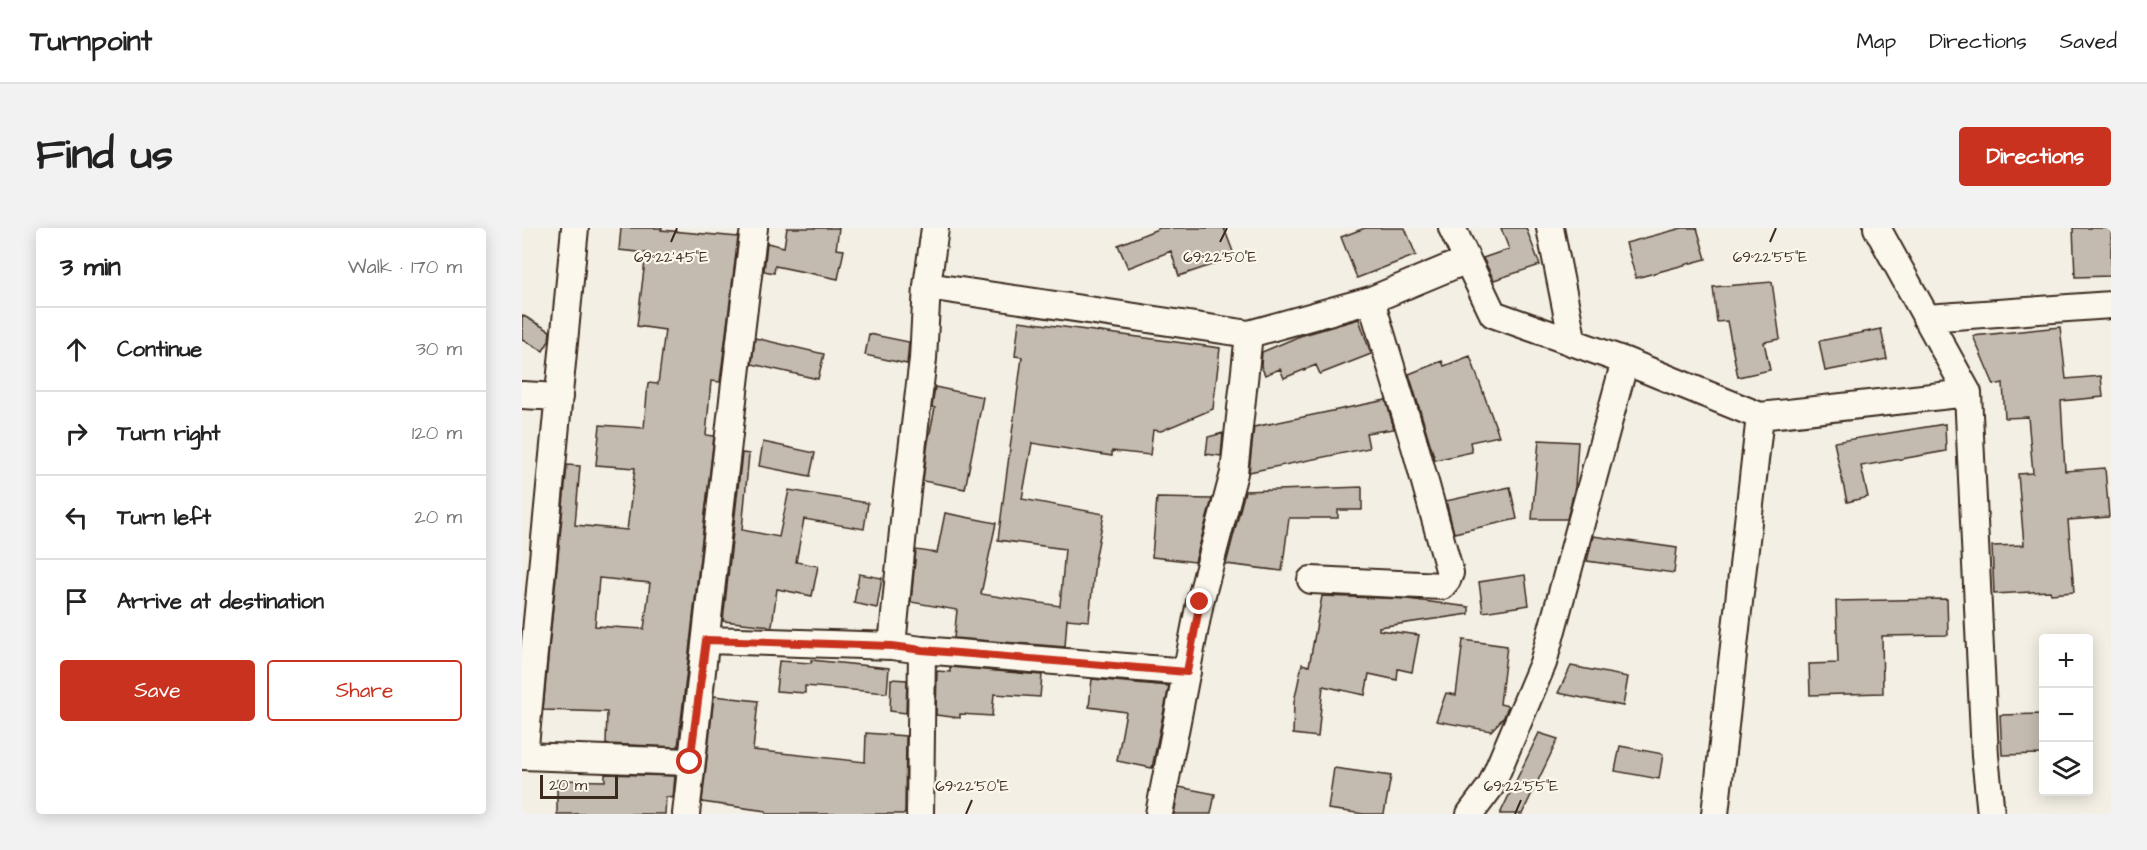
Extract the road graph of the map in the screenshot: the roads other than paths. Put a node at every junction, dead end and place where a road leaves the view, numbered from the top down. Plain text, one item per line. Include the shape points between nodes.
1 (575, 228) edge
2 (754, 228) edge
3 (934, 228) edge
4 (1452, 228) edge
5 (1550, 228) edge
6 (1877, 228) edge
7 (1467, 260) junction
8 (927, 286) junction
9 (1371, 300) junction
10 (2111, 305) edge
11 (1926, 318) junction
12 (1249, 334) junction
13 (1573, 343) junction
14 (1625, 361) junction
15 (1968, 393) junction
16 (522, 395) edge
17 (559, 397) junction
18 (1761, 416) junction
19 (1311, 580) dead end
20 (706, 640) junction
21 (892, 646) junction
22 (922, 650) junction
23 (1187, 672) junction
24 (523, 756) edge
25 (690, 762) junction
26 (686, 814) edge
27 (920, 814) edge
28 (1159, 814) edge
29 (1470, 814) edge
30 (1715, 814) edge
31 (1990, 814) edge

1 - 17 street
2 - 20 street
3 - 8 street
4 - 7 street
5 - 13 street
6 - 11 street
7 - 9 street
7 - 13 street via 1493,314
8 - 12 street
8 - 21 street via 923,359
9 - 12 street
9 - 19 street via 1450,573 1442,586
10 - 11 street
11 - 15 street
12 - 23 street via 1234,473 1200,602
13 - 14 street
14 - 18 street
14 - 29 street via 1543,663 1491,786
15 - 18 street
15 - 31 street
16 - 17 street
17 - 24 street
18 - 30 street
20 - 21 street
20 - 25 street
21 - 22 street
22 - 23 street
22 - 27 street
23 - 28 street
24 - 25 street
25 - 26 street

